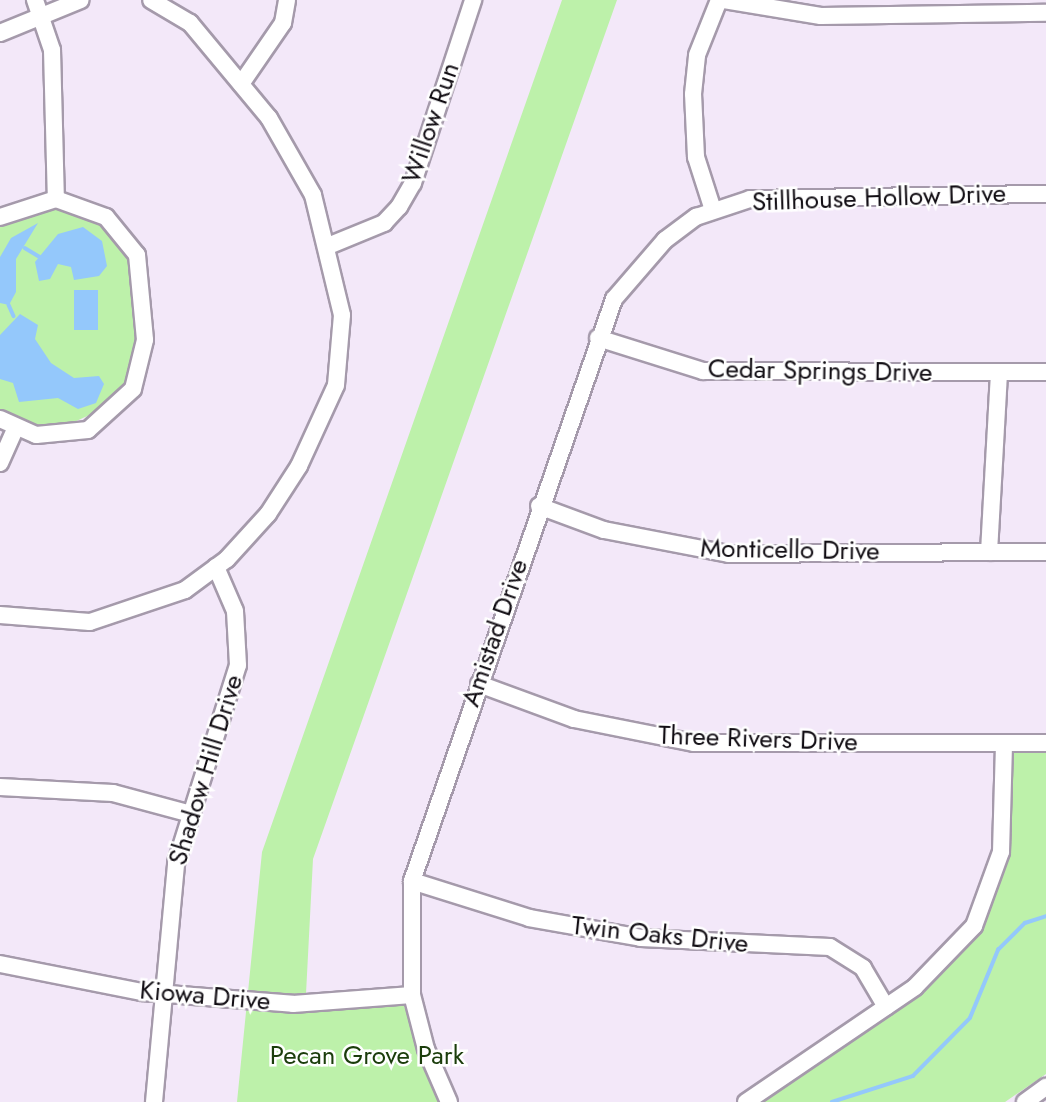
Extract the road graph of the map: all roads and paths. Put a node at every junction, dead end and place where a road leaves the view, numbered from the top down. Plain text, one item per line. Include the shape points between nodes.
1 (81, 0) edge
2 (151, 0) edge
3 (287, 0) edge
4 (473, 0) edge
5 (719, 0) edge
6 (724, 0) edge
7 (38, 7) edge
8 (1046, 13) edge
9 (0, 33) edge
10 (241, 85) junction
11 (1046, 194) edge
12 (56, 199) junction
13 (713, 210) junction
14 (0, 217) edge
15 (328, 246) junction
16 (598, 338) junction
17 (1046, 372) edge
18 (999, 373) junction
19 (0, 419) edge
20 (15, 429) junction
21 (0, 463) edge
22 (539, 506) junction
23 (1046, 551) edge
24 (989, 552) junction
25 (216, 567) junction
26 (0, 615) edge
27 (479, 684) junction
28 (1004, 743) junction
29 (1046, 743) edge
30 (0, 788) edge
31 (187, 813) junction
32 (412, 881) junction
33 (0, 964) edge
34 (163, 993) junction
35 (412, 995) junction
36 (886, 1007) junction
37 (1046, 1087) edge
38 (154, 1102) edge
39 (449, 1102) edge
40 (746, 1102) edge
41 (1025, 1102) edge

1 - 7 street
2 - 10 street via 190,23
3 - 10 street via 283,23
4 - 15 street, Willow Run via 413,183 399,207 384,223
5 - 13 street via 697,55 692,117 696,157
6 - 8 street via 821,16
7 - 9 street
7 - 12 street via 55,83
10 - 15 street via 296,159
11 - 13 street, Stillhouse Hollow Drive via 785,196
12 - 14 street
12 - 20 street via 106,216 137,255 144,276 142,367 118,406 88,430 64,436
13 - 16 street, Amistad Drive via 639,264 614,299
15 - 25 street via 342,315 335,384 299,466 268,514
16 - 18 street, Cedar Springs Drive via 703,371
16 - 22 street, Amistad Drive
17 - 18 street, Cedar Springs Drive
18 - 24 street
19 - 20 street
20 - 21 street
22 - 24 street, Monticello Drive via 604,530 729,554
22 - 27 street, Amistad Drive
23 - 24 street, Monticello Drive
25 - 26 street via 138,611 90,622
25 - 31 street, Shadow Hill Drive via 235,611 238,665
27 - 28 street, Three Rivers Drive via 574,719 694,743
27 - 32 street, Amistad Drive
28 - 29 street, Three Rivers Drive
28 - 36 street via 1005,821 986,902 950,957
30 - 31 street via 113,793
31 - 34 street, Shadow Hill Drive
32 - 35 street, Amistad Drive
32 - 36 street, Twin Oaks Drive via 529,918 641,938 830,947 863,968
33 - 34 street, Kiowa Drive
34 - 35 street, Kiowa Drive via 336,1005
34 - 38 street, Shadow Hill Drive
35 - 39 street, Amistad Drive via 426,1049
36 - 40 street
37 - 41 street

